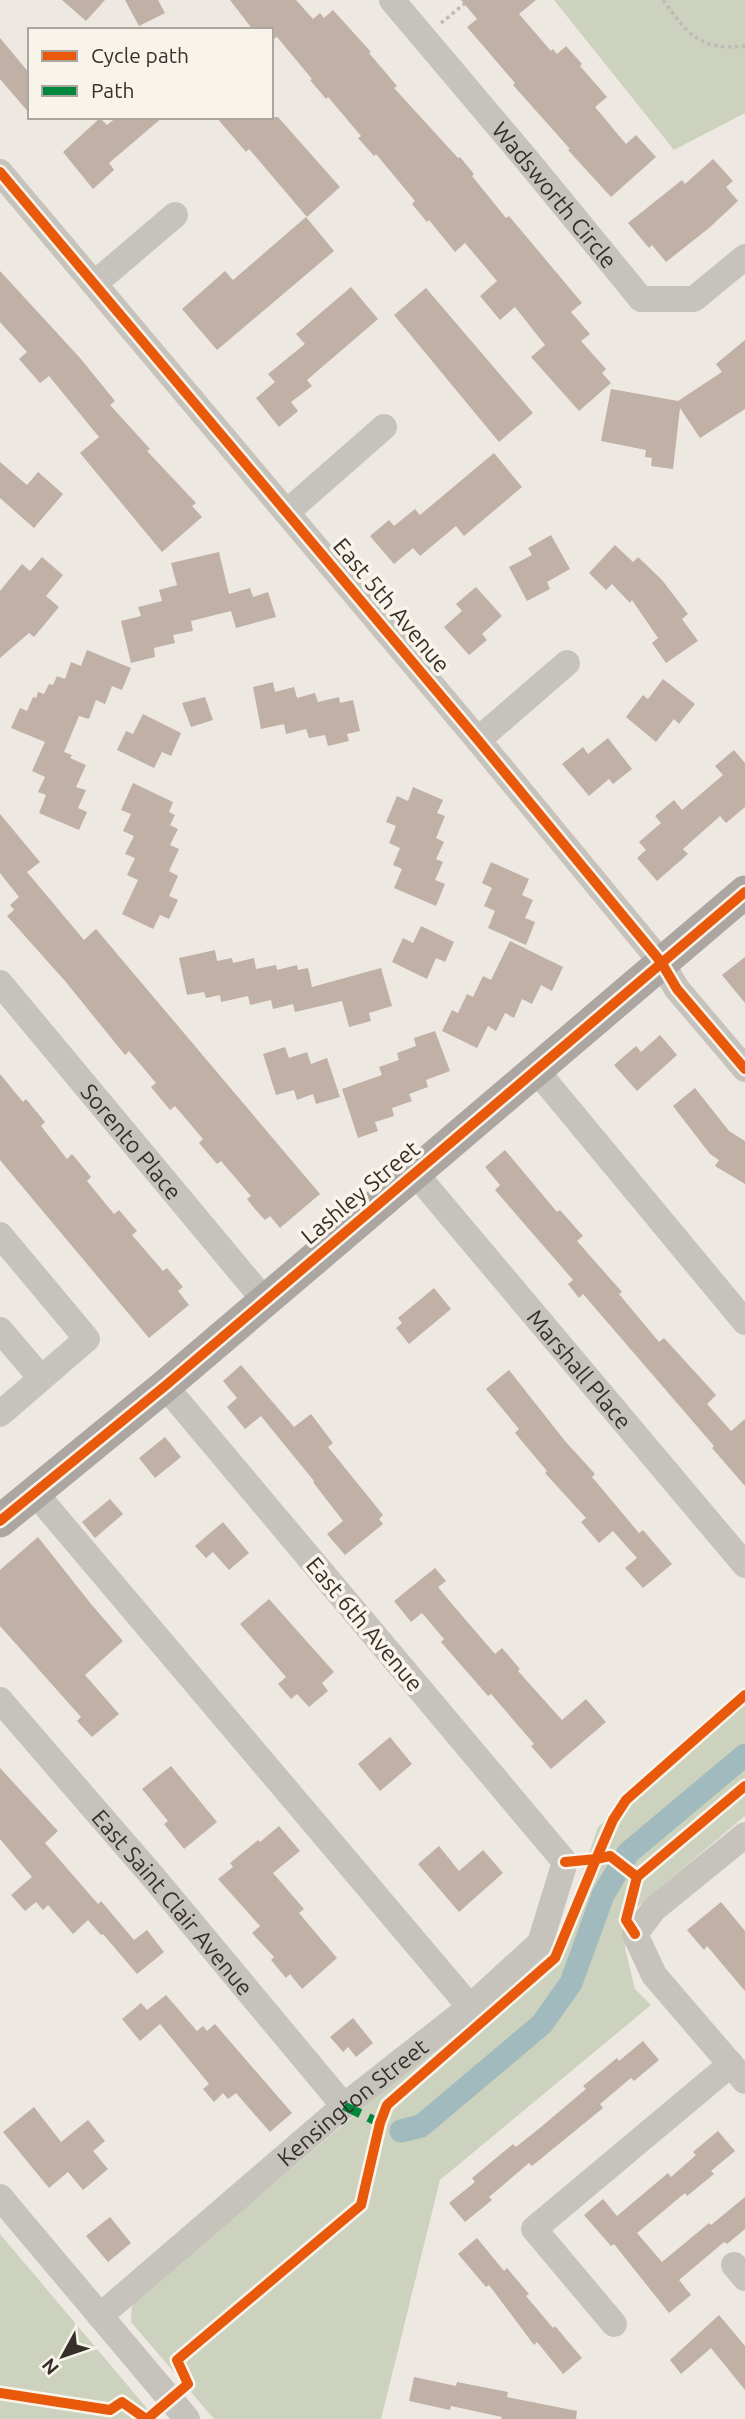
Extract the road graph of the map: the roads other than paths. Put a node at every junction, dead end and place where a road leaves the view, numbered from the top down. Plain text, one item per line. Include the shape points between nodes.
1 (392, 0) edge
2 (0, 172) edge
3 (175, 215) dead end
4 (745, 257) edge
5 (94, 284) junction
6 (384, 428) dead end
7 (287, 512) junction
8 (567, 663) dead end
9 (478, 740) junction
10 (745, 892) edge
11 (662, 962) junction
12 (0, 983) edge
13 (745, 1069) edge
14 (536, 1070) junction
15 (415, 1173) junction
16 (5, 1251) edge
17 (265, 1301) junction
18 (745, 1322) edge
19 (0, 1331) edge
20 (41, 1378) junction
21 (165, 1386) junction
22 (0, 1413) edge
23 (35, 1493) junction
24 (0, 1521) edge
25 (745, 1565) edge
26 (0, 1700) edge
27 (745, 1835) edge
28 (565, 1862) joint
29 (470, 2007) junction
30 (738, 2073) edge
31 (344, 2106) junction
32 (0, 2197) edge
33 (100, 2316) junction
34 (614, 2324) dead end
35 (187, 2419) edge

1 - 4 street, Wadsworth Circle via 641,299 694,299
2 - 5 street, East 5th Avenue
3 - 5 street
5 - 7 street, East 5th Avenue
6 - 7 street
7 - 9 street, East 5th Avenue
8 - 9 street
9 - 11 street, East 5th Avenue
10 - 11 main road, Lashley Street
11 - 13 street, East 5th Avenue via 677,989
11 - 14 main road, Lashley Street
12 - 17 street, Sorento Place
14 - 15 main road, Lashley Street
14 - 18 street
15 - 17 main road, Lashley Street
15 - 25 street, Marshall Place
16 - 20 street via 87,1339
17 - 21 main road, Lashley Street
19 - 20 street
20 - 22 street
21 - 23 main road, Lashley Street
21 - 28 street, East 6th Avenue
23 - 24 main road, Lashley Street
23 - 29 street
26 - 31 street, East Saint Clair Avenue
27 - 30 street via 654,1909 635,1934 654,1975
28 - 29 street, Kensington Street via 540,1943
29 - 31 street, Kensington Street
30 - 34 street via 534,2229
31 - 33 street, Kensington Street
32 - 33 street
33 - 35 street

